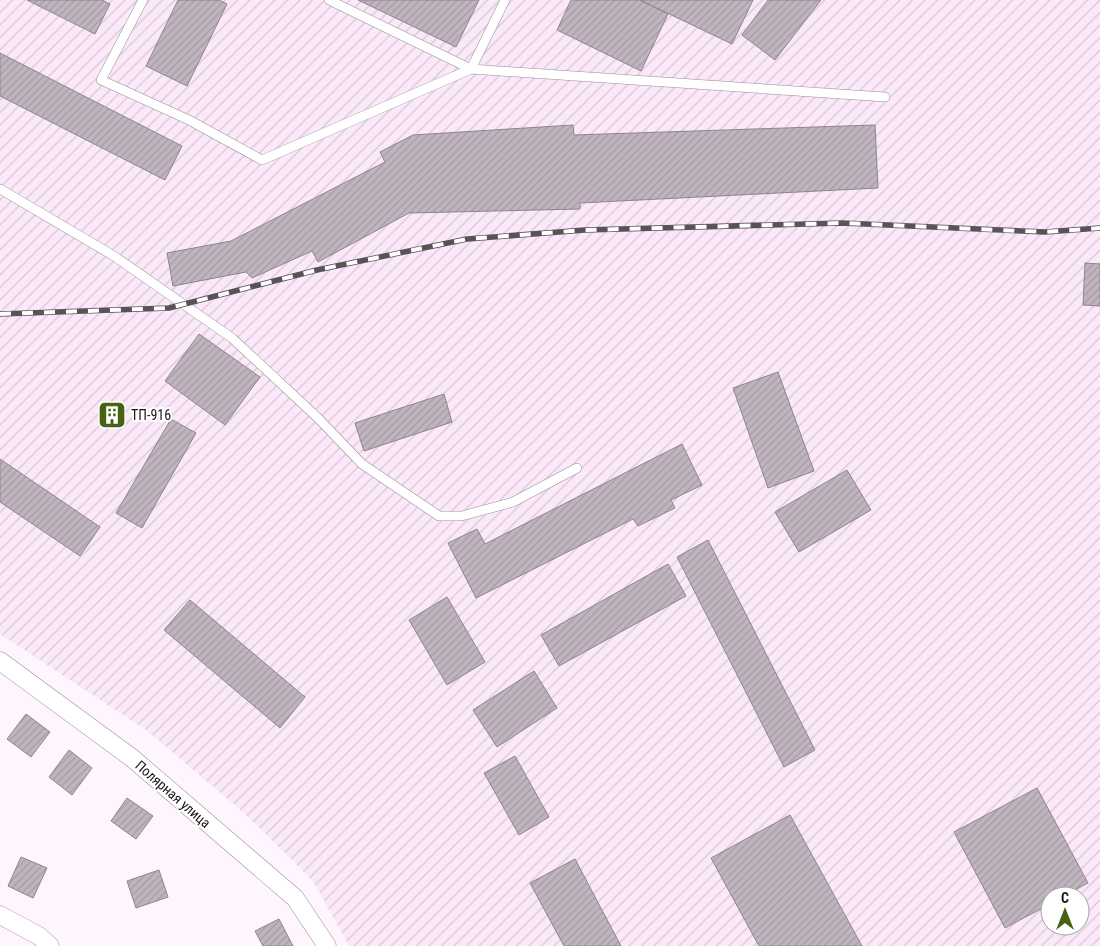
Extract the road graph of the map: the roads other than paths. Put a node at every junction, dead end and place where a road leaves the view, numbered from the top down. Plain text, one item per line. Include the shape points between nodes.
1 (143, 0) edge
2 (329, 0) edge
3 (505, 0) edge
4 (471, 69) junction
5 (884, 97) dead end
6 (0, 188) edge
7 (577, 468) dead end
8 (0, 661) edge
9 (0, 915) edge
10 (50, 946) edge
11 (327, 946) edge

1 - 4 lane via 100,80 189,120 262,160
2 - 4 lane
3 - 4 lane
4 - 5 lane
6 - 7 lane via 114,256 232,338 362,464 440,516 462,516 513,502
8 - 11 street, Полярная улица via 132,758 295,898
9 - 10 street via 39,936

